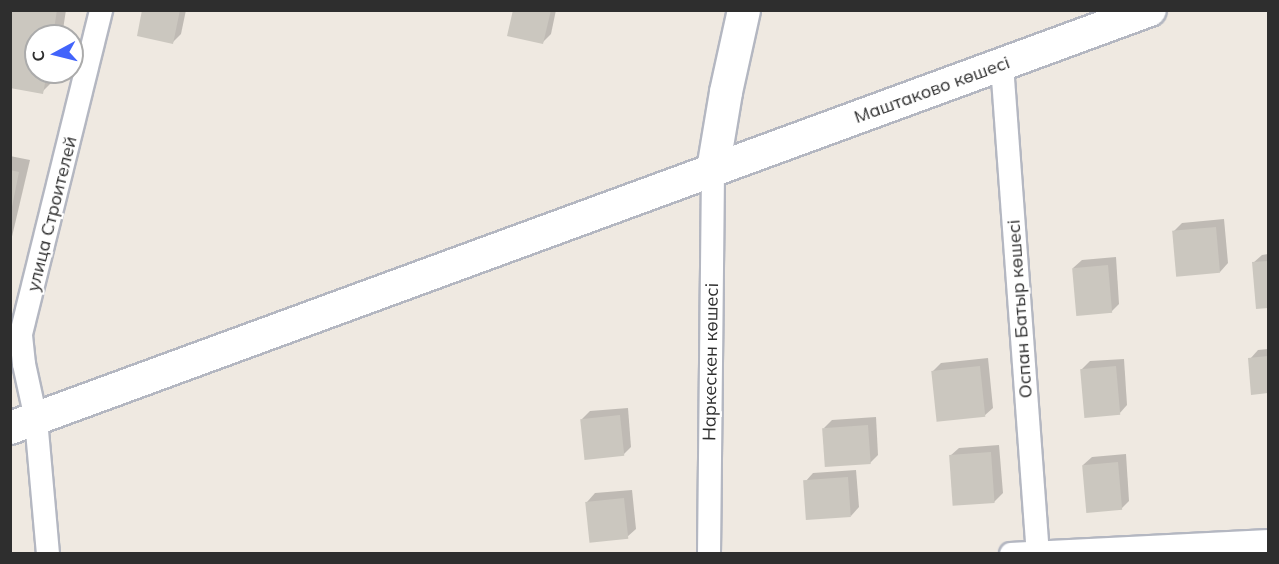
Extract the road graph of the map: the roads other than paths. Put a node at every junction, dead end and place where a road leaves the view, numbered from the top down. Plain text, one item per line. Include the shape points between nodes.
1 (101, 10) edge
2 (744, 10) edge
3 (1150, 10) edge
4 (1002, 64) junction
5 (713, 170) junction
6 (23, 423) edge
7 (1269, 542) edge
8 (1038, 553) edge
9 (48, 554) edge
10 (709, 554) edge
11 (1011, 554) edge

1 - 6 street, улица Строителей via 21,334
2 - 5 main road
3 - 4 main road, Маштаково көшесі
4 - 5 main road, Маштаково көшесі
4 - 8 street, Оспан Батыр көшесі
5 - 6 main road, Маштаково көшесі
5 - 10 street, Наркескен көшесі
6 - 9 street, улица Строителей
7 - 8 street
8 - 11 street

